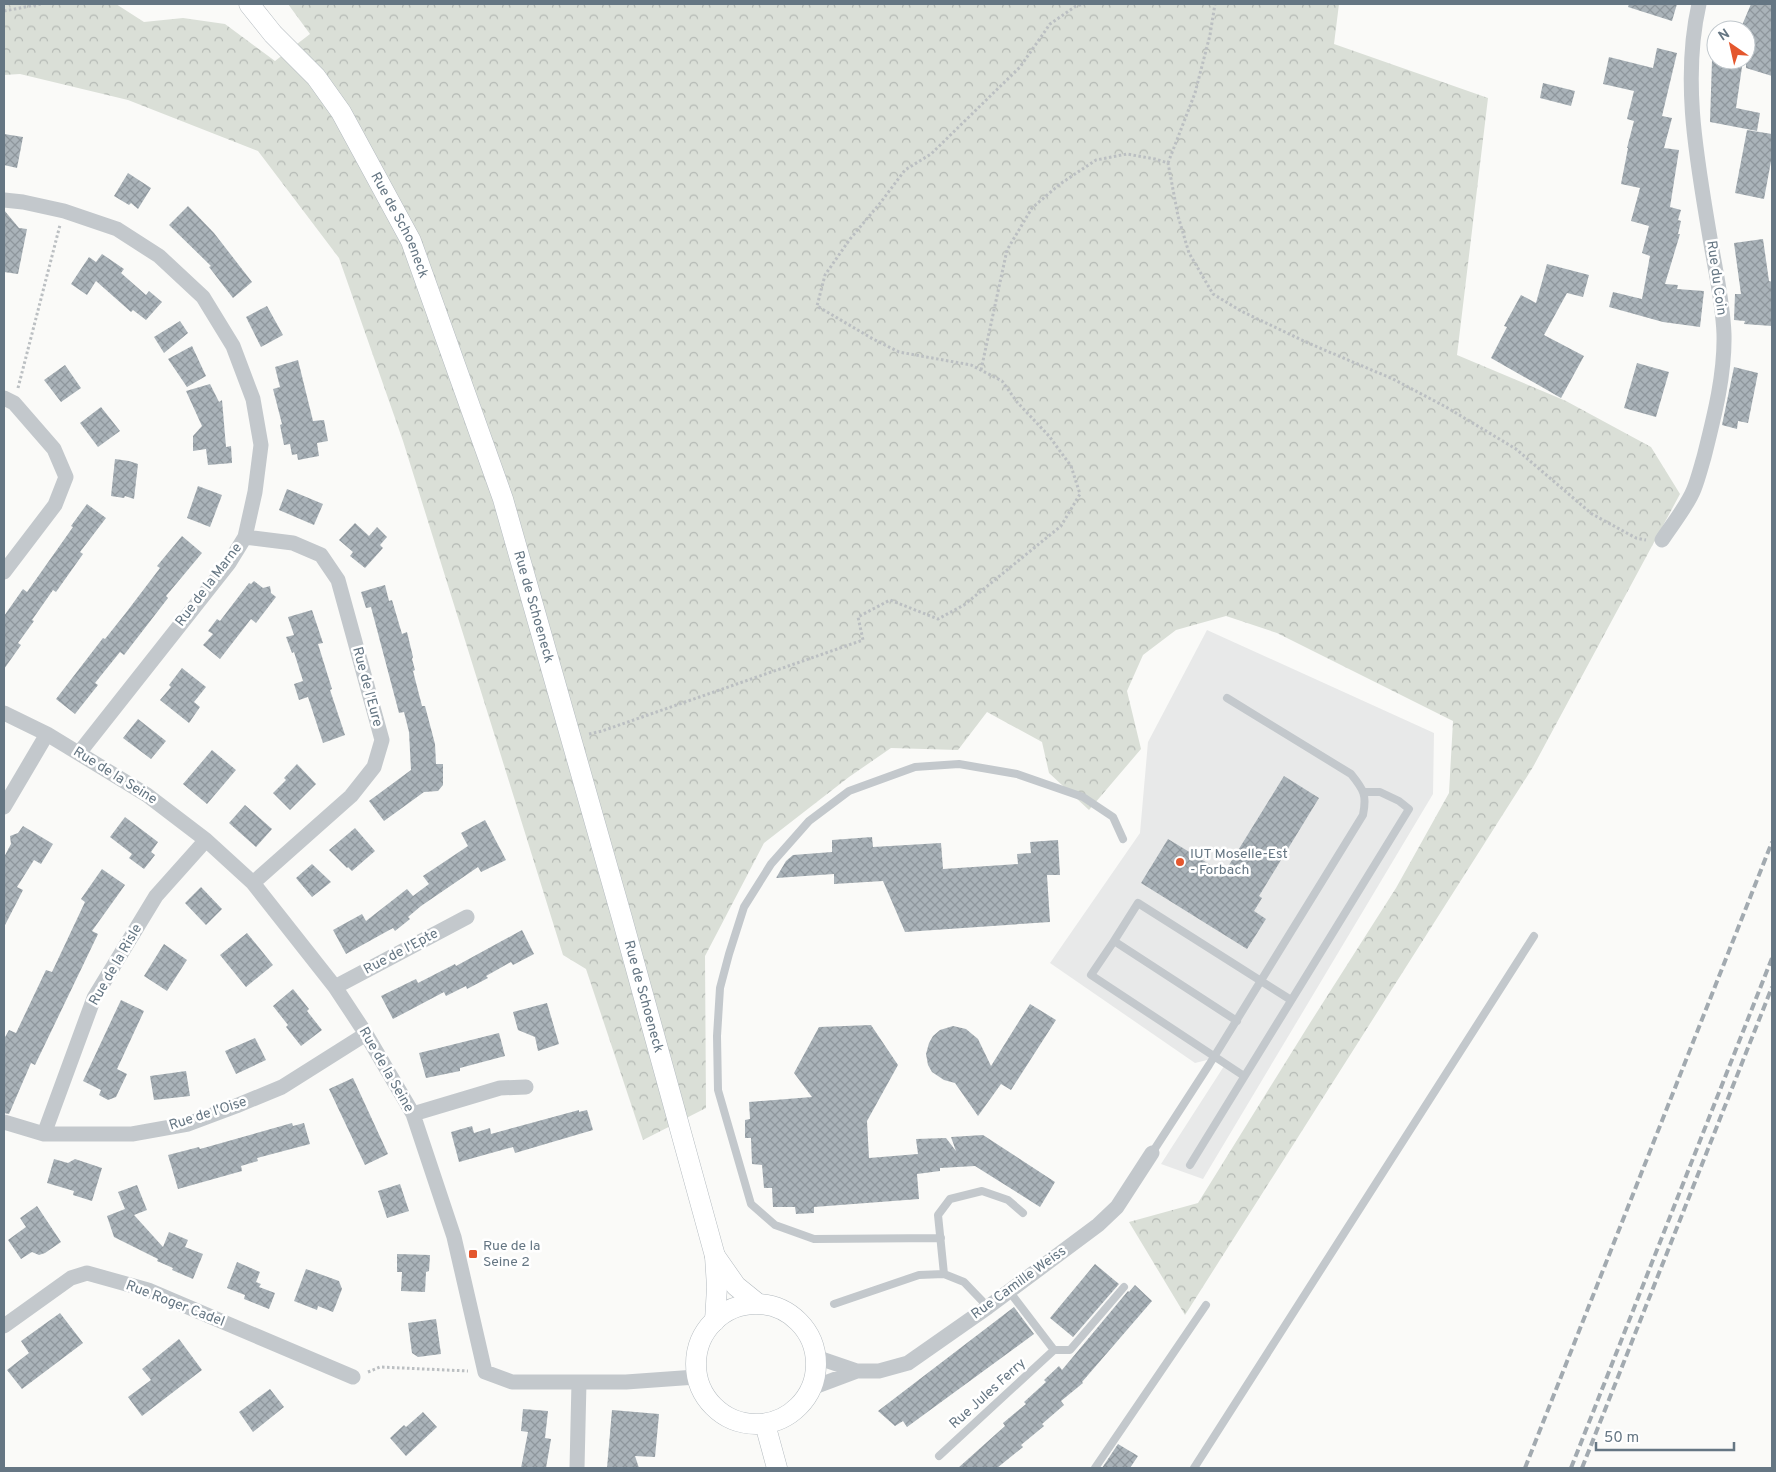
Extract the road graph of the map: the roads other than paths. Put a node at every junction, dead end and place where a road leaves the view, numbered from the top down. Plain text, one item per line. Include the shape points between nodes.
1 (249, 4) edge
2 (1699, 4) edge
3 (4, 200) edge
4 (9, 401) edge
5 (245, 537) junction
6 (1662, 540) road end
7 (4, 572) edge
8 (1227, 698) dead end
9 (4, 713) edge
10 (47, 734) junction
11 (79, 753) junction
12 (1363, 792) junction
13 (4, 807) edge
14 (1123, 839) dead end
15 (206, 840) junction
16 (253, 883) junction
17 (467, 917) dead end
18 (1534, 936) dead end
19 (1114, 941) junction
20 (1262, 980) junction
21 (335, 987) junction
22 (1291, 1000) junction
23 (1237, 1021) junction
24 (366, 1034) junction
25 (1215, 1056) junction
26 (1244, 1076) junction
27 (526, 1087) dead end
28 (413, 1114) junction
29 (4, 1122) edge
30 (44, 1134) junction
31 (1152, 1153) joint
32 (1190, 1165) dead end
33 (1023, 1213) dead end
34 (941, 1238) junction
35 (716, 1256) junction
36 (944, 1274) junction
37 (1124, 1287) dead end
38 (1009, 1291) junction
39 (757, 1304) junction
40 (834, 1304) dead end
41 (1206, 1305) dead end
42 (988, 1307) junction
43 (715, 1321) junction
44 (4, 1326) edge
45 (1054, 1350) junction
46 (816, 1357) junction
47 (857, 1371) junction
48 (353, 1376) road end
49 (696, 1377) junction
50 (579, 1382) junction
51 (809, 1389) junction
52 (765, 1424) junction
53 (939, 1456) dead end
54 (577, 1468) edge
55 (777, 1468) edge
56 (1095, 1468) edge
57 (1194, 1468) edge

1 - 35 main road, Rue de Schoeneck via 273,34 316,77 336,105 412,240 503,499
2 - 6 street, Rue du Coin via 1691,55 1691,94 1720,296 1723,357 1708,442 1694,491
3 - 5 street, Rue de la Marne via 64,211 117,228 159,256 204,297 233,346 253,399 261,445
4 - 7 street via 54,449 66,477 55,505
5 - 11 street, Rue de la Marne via 229,563
5 - 16 street, Rue de l'Eure via 293,544 321,555 334,574 382,740 374,767 351,796
8 - 12 lane via 1352,774
9 - 10 street, Rue de la Seine
10 - 11 street, Rue de la Seine
10 - 13 street
11 - 15 street, Rue de la Seine via 147,794
12 - 20 lane via 1366,800 1363,815
12 - 22 lane via 1380,792 1408,809
14 - 34 lane via 1113,817 1083,797 1017,774 959,764 915,767 849,792 809,821 771,864 744,907 720,988 718,1090 752,1204 775,1225 814,1239
15 - 16 street, Rue de la Seine
15 - 30 street, Rue de la Risle via 156,896 94,998
16 - 21 street, Rue de la Seine
17 - 21 street, Rue de l'Epte
18 - 57 lane
19 - 20 lane via 1138,903
19 - 23 lane
19 - 25 lane via 1091,975
20 - 22 lane
20 - 23 lane
21 - 24 street, Rue de la Seine
22 - 26 lane
23 - 25 lane
24 - 28 street, Rue de la Seine
24 - 30 street, Rue de l'Oise via 282,1087 188,1124 132,1134
25 - 26 lane
25 - 31 lane
26 - 32 lane
27 - 28 street via 500,1088
28 - 50 street, Rue de la Seine via 454,1237 485,1372 512,1382
29 - 30 street, Rue de l'Oise
31 - 38 street, Rue Camille Weiss via 1117,1206
33 - 34 lane via 1008,1200 982,1191 950,1198 938,1214
34 - 36 lane
35 - 39 main road, Rue de Schoeneck via 736,1286
35 - 43 main road, Rue de Schoeneck
36 - 40 lane via 920,1275
36 - 42 lane via 964,1282
37 - 45 lane, Rue Jules Ferry via 1070,1350
38 - 42 street, Rue Camille Weiss
38 - 45 lane
39 - 43 main road via 733,1308
39 - 46 main road via 775,1306 793,1316 810,1338
41 - 56 lane
42 - 47 street, Rue Camille Weiss via 908,1363 879,1371
43 - 49 main road via 708,1326 696,1351
44 - 48 street, Rue Roger Cadel via 71,1278 88,1273 148,1290
45 - 53 lane, Rue Jules Ferry
46 - 47 street, Rue Camille Weiss
46 - 51 main road
47 - 51 street, Rue Camille Weiss
49 - 50 street
49 - 52 main road via 710,1404 734,1421 751,1426
50 - 54 street
51 - 52 main road via 796,1410
52 - 55 main road

